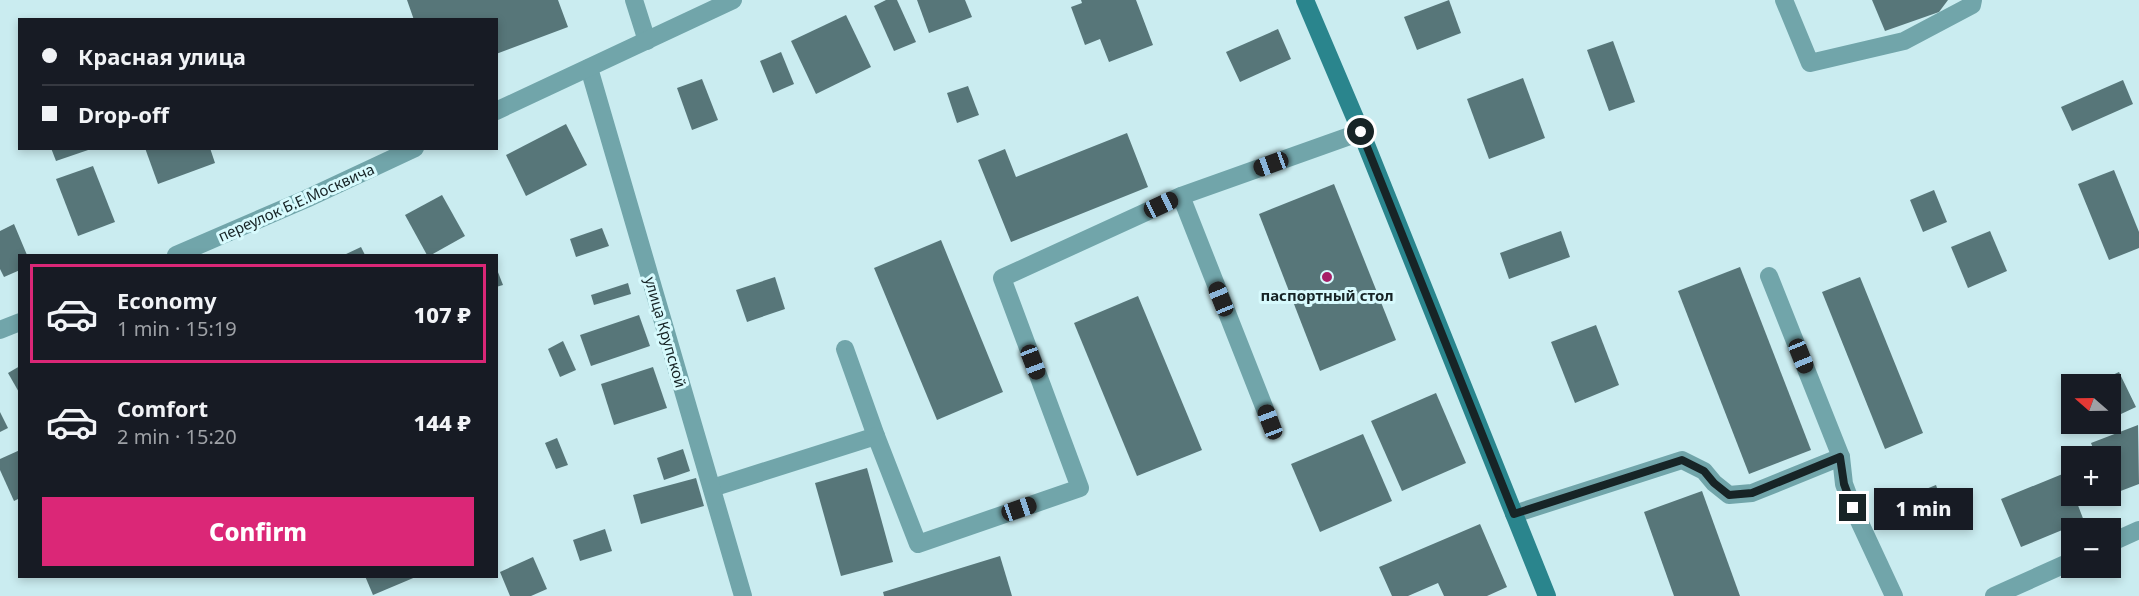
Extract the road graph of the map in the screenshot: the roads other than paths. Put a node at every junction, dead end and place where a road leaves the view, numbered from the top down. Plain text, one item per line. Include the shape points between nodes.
1 (634, 0) edge
2 (733, 0) edge
3 (1305, 0) edge
4 (1784, 0) edge
5 (1972, 0) edge
6 (647, 41) junction
7 (589, 68) junction
8 (498, 110) edge
9 (1361, 132) junction
10 (411, 150) edge
11 (1181, 196) junction
12 (178, 254) edge
13 (1769, 276) dead end
14 (18, 323) edge
15 (0, 330) edge
16 (845, 349) dead end
17 (1270, 422) dead end
18 (876, 436) junction
19 (1840, 457) junction
20 (712, 488) junction
21 (1514, 514) junction
22 (2139, 530) edge
23 (2121, 538) edge
24 (2061, 566) edge
25 (743, 596) edge
26 (1547, 596) edge
27 (1894, 596) edge
28 (1995, 596) edge

1 - 6 street
2 - 6 street
3 - 9 street
4 - 5 street via 1810,63 1904,41 1972,5
6 - 7 street
7 - 8 street
7 - 20 street, улица Крупской
9 - 11 street
9 - 21 street
10 - 12 street, переулок Б.Е.Москвича
11 - 17 street
11 - 18 street via 1002,278 1080,488 918,544
13 - 19 street
14 - 15 street
16 - 18 street
18 - 20 street
19 - 21 street via 1752,493 1729,495 1704,471 1682,460
19 - 27 street via 1853,508
20 - 25 street, улица Крупской
21 - 26 street
22 - 23 street
24 - 28 street

